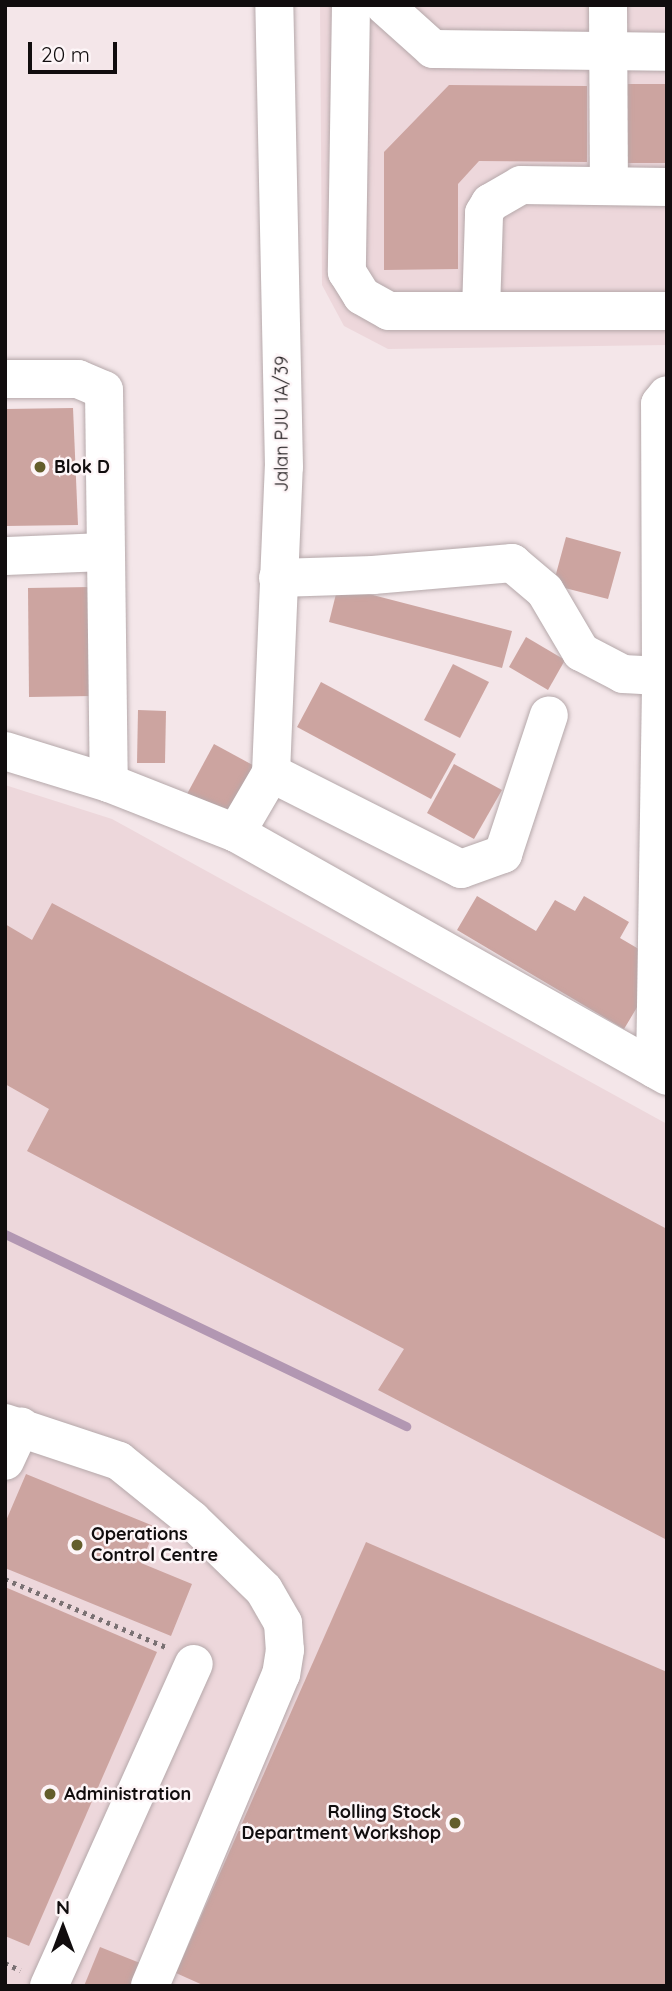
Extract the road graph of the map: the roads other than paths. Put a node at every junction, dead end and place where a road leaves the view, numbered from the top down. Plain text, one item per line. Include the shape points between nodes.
1 (274, 5) edge
2 (351, 5) edge
3 (384, 5) edge
4 (608, 5) edge
5 (608, 51) junction
6 (667, 52) edge
7 (609, 186) junction
8 (667, 187) edge
9 (481, 311) junction
10 (667, 311) edge
11 (5, 380) edge
12 (667, 395) edge
13 (104, 552) junction
14 (5, 556) edge
15 (278, 578) junction
16 (661, 676) junction
17 (550, 715) dead end
18 (5, 751) edge
19 (271, 773) junction
20 (108, 783) junction
21 (236, 833) junction
22 (661, 1072) edge
23 (13, 1425) edge
24 (5, 1461) edge
25 (178, 1662) road end
26 (38, 1972) edge
27 (150, 1986) edge

1 - 15 street, Jalan PJU 1A/39 via 284,467
2 - 9 street via 347,272 362,296 389,311
3 - 5 street via 433,49
4 - 5 street
5 - 6 street
5 - 7 street
7 - 8 street
7 - 9 street via 521,185 490,203 484,213
9 - 10 street
11 - 13 street via 78,379 104,390
12 - 16 street via 660,404
13 - 14 street
13 - 20 street
15 - 16 street via 512,563 545,591 581,652 623,674
15 - 19 street, Jalan PJU 1A/39
16 - 22 street
17 - 19 street via 503,854 461,869
18 - 20 street
19 - 21 street, Jalan PJU 1A/39
20 - 21 street
21 - 22 street
23 - 24 street
23 - 27 street via 118,1461 192,1520 264,1590 283,1623 281,1674
25 - 26 street

